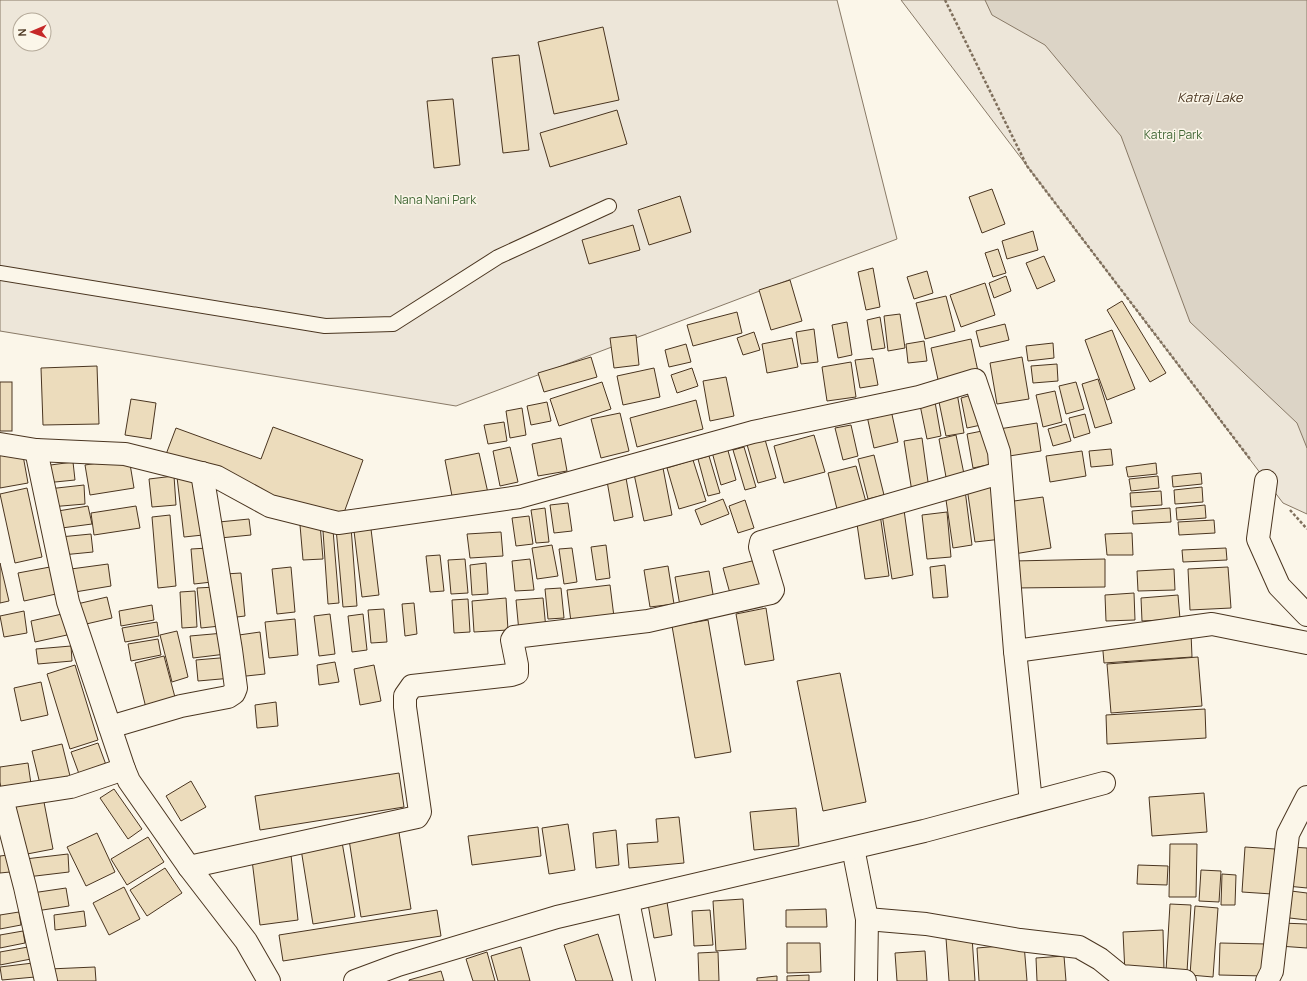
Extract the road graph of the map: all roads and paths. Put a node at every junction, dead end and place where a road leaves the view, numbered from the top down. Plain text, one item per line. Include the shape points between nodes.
1 (945, 0) edge
2 (609, 206) dead end
3 (0, 273) edge
4 (0, 444) edge
5 (36, 450) junction
6 (202, 473) junction
7 (1000, 473) junction
8 (1266, 481) junction
9 (1307, 529) edge
10 (1307, 615) edge
11 (1307, 643) edge
12 (1015, 651) junction
13 (110, 727) junction
14 (124, 769) junction
15 (1104, 783) dead end
16 (1307, 797) edge
17 (1, 798) edge
18 (1031, 802) junction
19 (853, 848) junction
20 (189, 867) junction
21 (628, 901) junction
22 (867, 919) junction
23 (46, 981) edge
24 (269, 981) edge
25 (355, 981) edge
26 (644, 981) edge
27 (866, 981) edge
28 (1184, 981) edge
29 (1268, 981) edge

1 - 8 path via 1027,166
2 - 3 lane via 498,257 393,324 325,326
4 - 5 street
5 - 6 street via 125,454
5 - 13 street via 68,602
6 - 7 street via 217,477 270,506 338,523 519,498 753,432 919,397 975,380 999,452
6 - 13 street via 236,688 228,697 181,706
7 - 12 street
7 - 20 street via 761,542 760,547 773,590 771,592 648,621 514,637 512,640 517,673 412,686 405,696 405,707 420,812 417,817
8 - 9 path
8 - 10 street via 1258,539 1279,586
11 - 12 street via 1212,624
12 - 18 street
13 - 14 street
14 - 17 street via 71,787
14 - 20 street via 129,781
15 - 18 street
16 - 29 street via 1288,834 1272,971
17 - 23 street via 25,887
18 - 19 street
19 - 21 street
19 - 22 street
20 - 24 street via 246,941
21 - 25 street via 557,917 398,965
21 - 26 street
22 - 27 street
22 - 28 street via 926,924 1079,947 1100,959 1121,976

